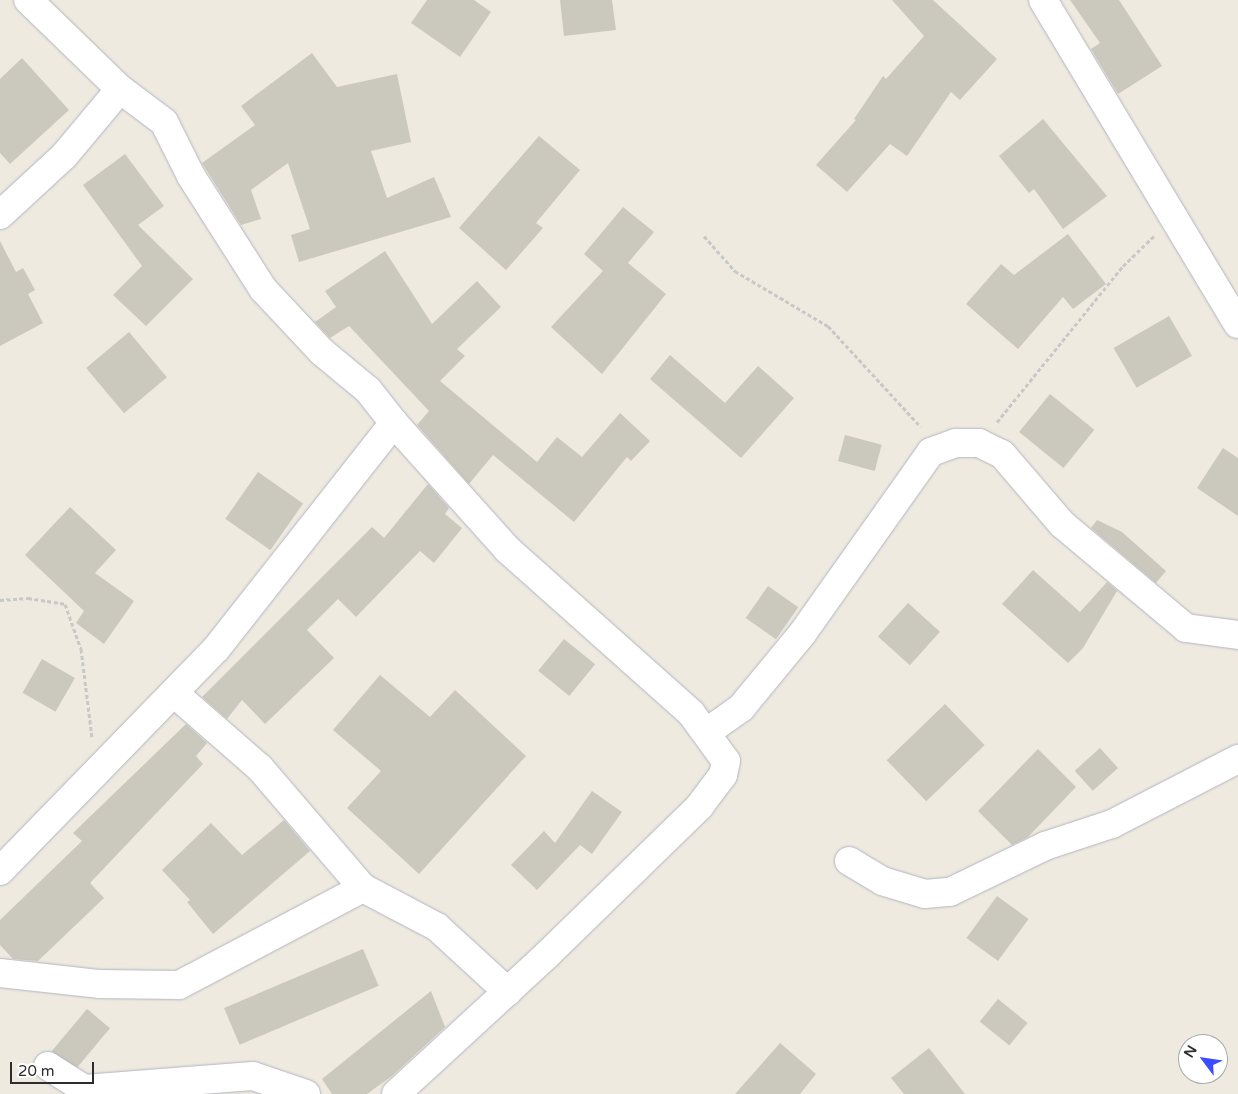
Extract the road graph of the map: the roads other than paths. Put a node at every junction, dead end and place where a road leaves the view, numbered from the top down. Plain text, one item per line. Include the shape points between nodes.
1 (28, 0) edge
2 (1043, 0) edge
3 (120, 89) junction
4 (0, 215) edge
5 (1238, 324) edge
6 (394, 423) junction
7 (1238, 635) edge
8 (174, 693) junction
9 (707, 732) junction
10 (1238, 759) edge
11 (849, 862) dead end
12 (0, 870) edge
13 (363, 888) junction
14 (0, 973) edge
15 (508, 992) junction
16 (48, 1066) dead end
17 (306, 1094) edge
18 (396, 1094) edge

1 - 3 street
2 - 5 street
3 - 4 street via 64,156
3 - 6 street via 164,122 191,176 263,290 322,352 368,390
6 - 8 street via 216,649
6 - 9 street via 507,550 605,635
7 - 9 street via 1186,628 1062,524 1002,454 979,443 941,447 931,452 767,678 741,708
8 - 12 street
8 - 13 street via 260,768
9 - 15 street via 726,761 713,793
10 - 11 street via 1112,824 1045,846 950,892 925,894 908,889 882,881
13 - 14 street via 179,985 100,984
13 - 15 street via 437,927
15 - 18 street
16 - 17 street via 84,1089 252,1076

